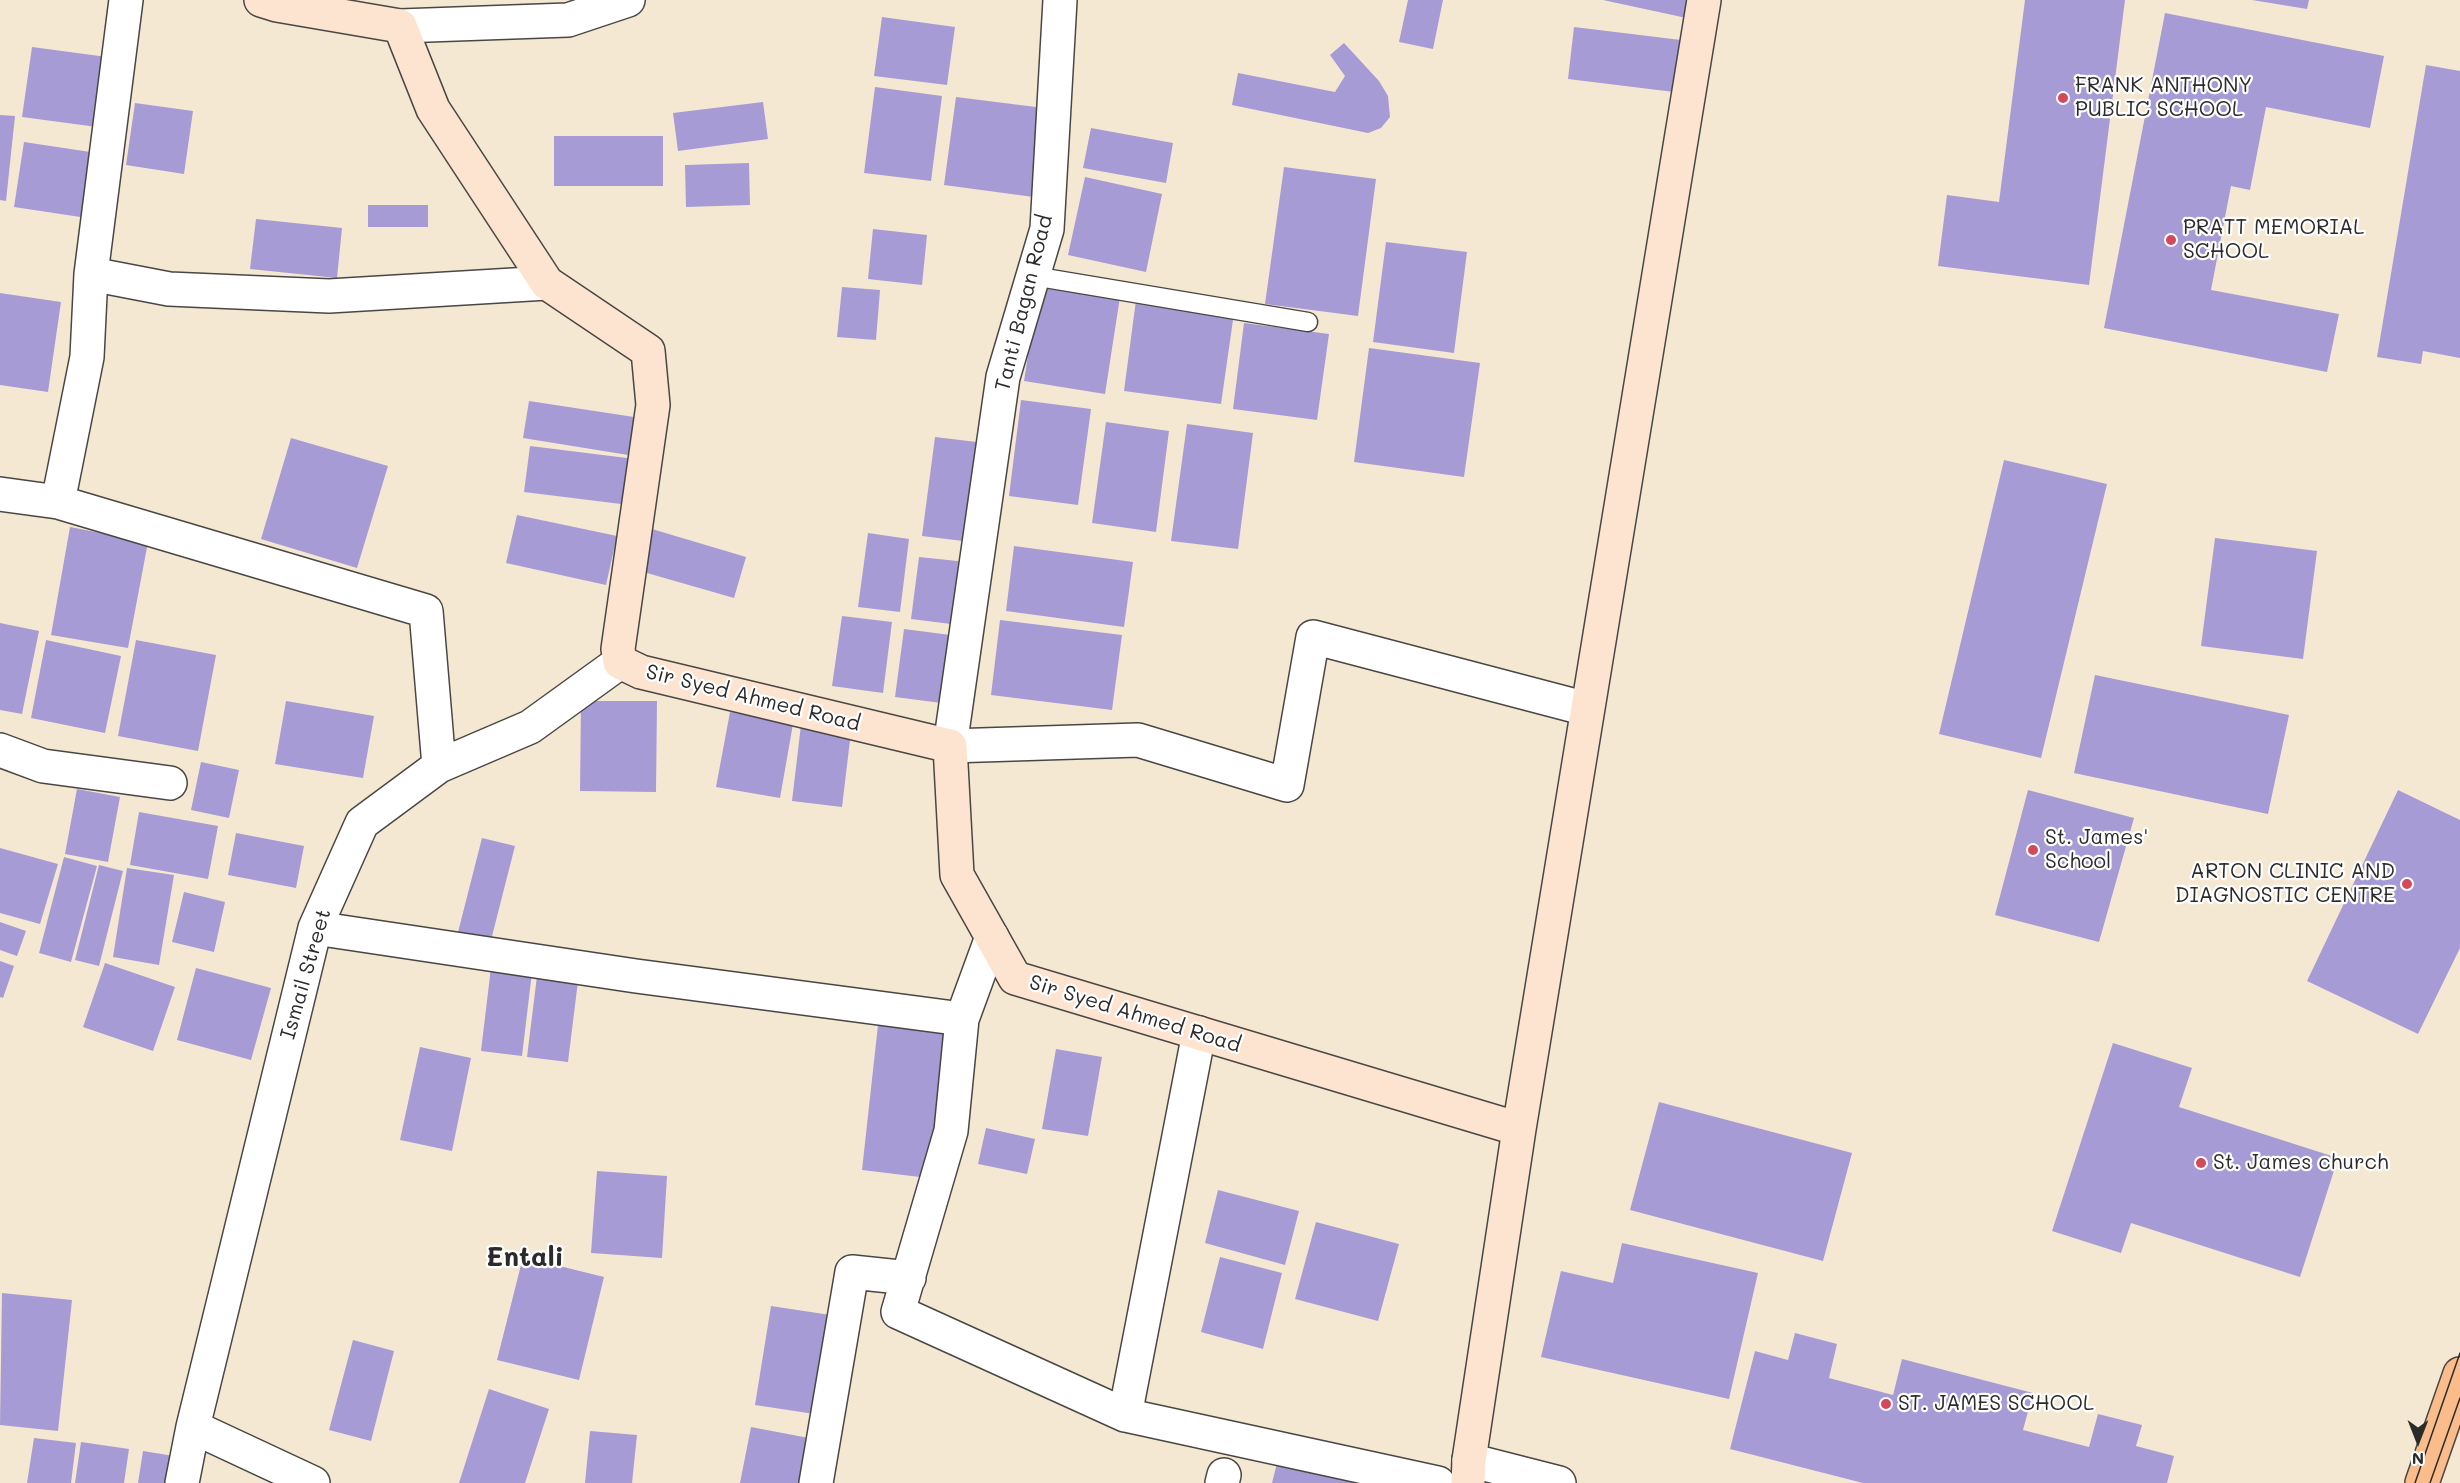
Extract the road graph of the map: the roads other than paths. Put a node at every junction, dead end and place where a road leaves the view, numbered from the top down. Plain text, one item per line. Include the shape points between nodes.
1 (126, 0) edge
2 (628, 0) edge
3 (1060, 0) edge
4 (1704, 0) edge
5 (272, 2) edge
6 (327, 7) edge
7 (400, 26) junction
8 (91, 274) junction
9 (1033, 276) junction
10 (547, 283) junction
11 (1308, 322) dead end
12 (0, 494) edge
13 (58, 502) junction
14 (620, 662) junction
15 (1587, 709) junction
16 (950, 746) junction
17 (0, 750) edge
18 (440, 766) junction
19 (170, 783) dead end
20 (315, 928) junction
21 (992, 937) junction
22 (962, 1019) junction
23 (1198, 1033) junction
24 (1519, 1128) junction
25 (909, 1278) junction
26 (2460, 1374) edge
27 (1125, 1415) junction
28 (193, 1427) junction
29 (1468, 1471) edge
30 (182, 1483) edge
31 (313, 1483) edge
32 (816, 1483) edge
33 (1438, 1483) edge
34 (1559, 1483) edge
35 (2422, 1483) edge

1 - 8 street
2 - 7 street via 568,20
3 - 9 street, Tanti Bagan Road via 1047,230
4 - 15 street
5 - 6 street
6 - 7 street
7 - 10 street, Sir Syed Ahmed Road via 433,109
8 - 10 street via 169,288 329,296
8 - 13 street via 87,357
9 - 11 lane
9 - 16 street, Tanti Bagan Road via 1003,377
10 - 14 street, Sir Syed Ahmed Road via 648,351 653,405 618,650
12 - 13 street
13 - 18 street via 426,611
14 - 16 street, Sir Syed Ahmed Road via 641,672
14 - 18 street, Ismail Street via 530,727
15 - 16 street via 1312,637 1287,785 1138,740
15 - 24 street
16 - 21 street, Sir Syed Ahmed Road via 957,875
17 - 19 street via 43,766
18 - 20 street, Ismail Street via 362,823
20 - 22 street via 648,978
20 - 28 street, Ismail Street
21 - 22 street
21 - 23 street, Sir Syed Ahmed Road via 1015,978
22 - 25 street via 951,1131
23 - 24 street, Sir Syed Ahmed Road
23 - 27 street
24 - 29 street
25 - 27 street via 898,1312
25 - 32 street via 852,1272
26 - 35 main road
27 - 33 street
28 - 30 street, Ismail Street
28 - 31 street
29 - 34 street

